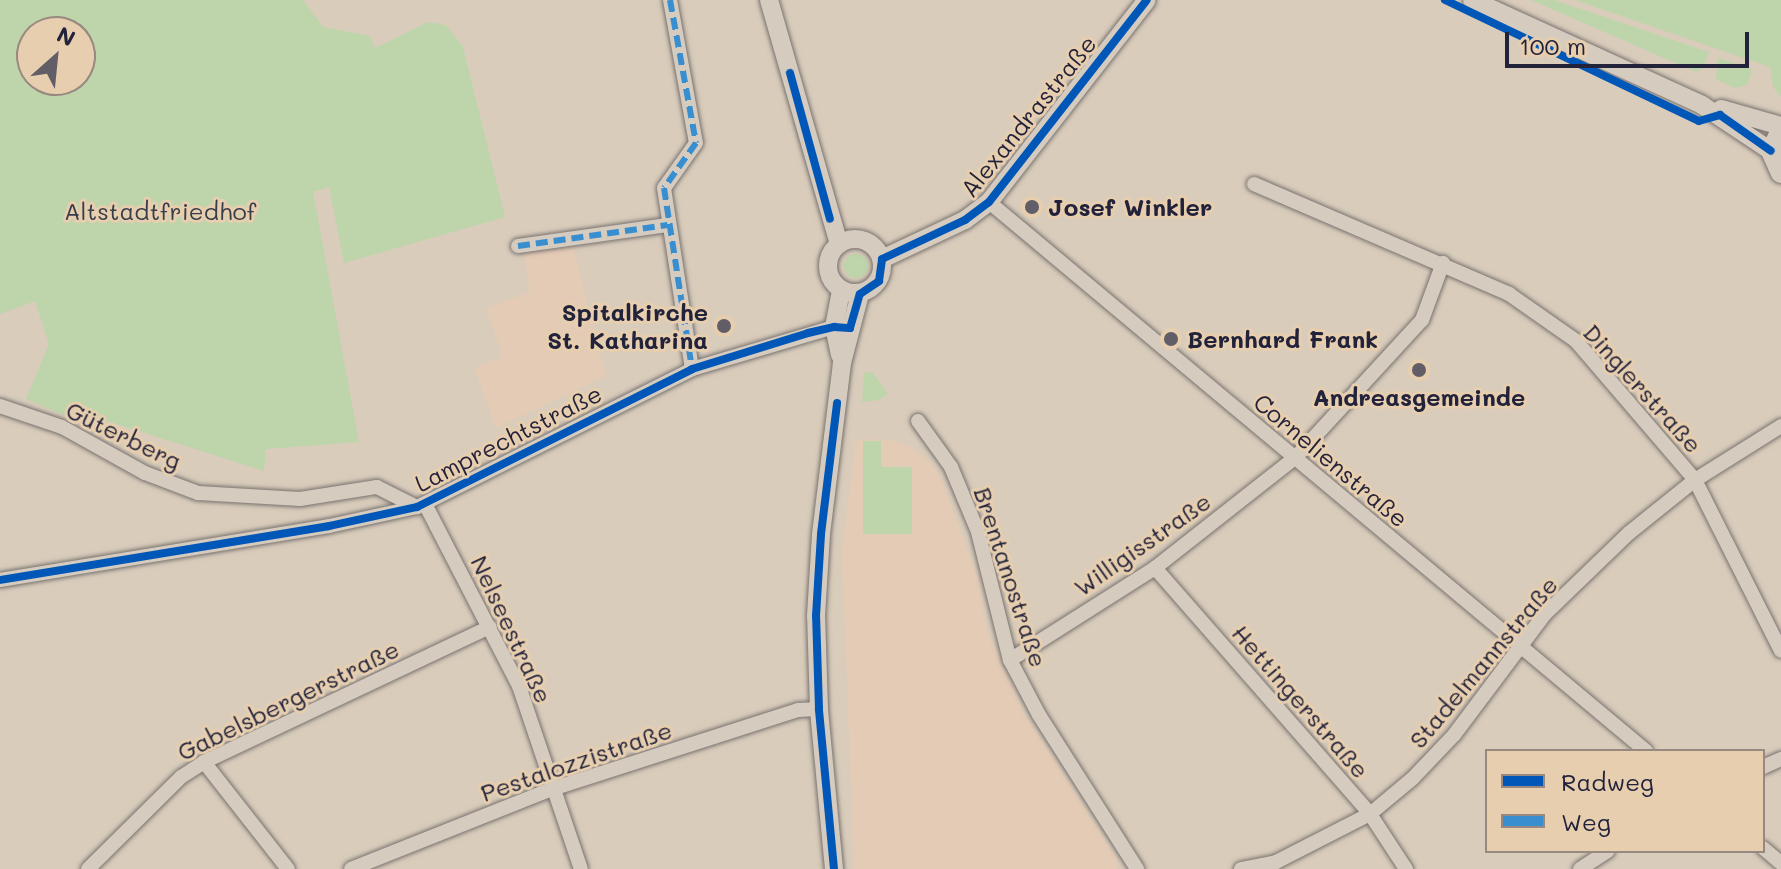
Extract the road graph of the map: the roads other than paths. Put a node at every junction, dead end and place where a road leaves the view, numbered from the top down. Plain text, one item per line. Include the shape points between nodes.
1 (670, 0) edge
2 (769, 0) edge
3 (1472, 0) edge
4 (1139, 3) edge
5 (1702, 105) junction
6 (1781, 128) edge
7 (1771, 151) junction
8 (1781, 173) edge
9 (1254, 184) dead end
10 (989, 202) junction
11 (668, 225) junction
12 (839, 244) junction
13 (518, 246) dead end
14 (882, 259) junction
15 (1443, 263) junction
16 (841, 290) junction
17 (860, 294) junction
18 (842, 328) junction
19 (692, 369) junction
20 (0, 406) edge
21 (918, 421) dead end
22 (1781, 426) edge
23 (1295, 458) junction
24 (1695, 480) junction
25 (421, 505) junction
26 (1155, 568) junction
27 (0, 580) edge
28 (490, 627) junction
29 (1518, 646) junction
30 (1781, 651) edge
31 (1010, 660) junction
32 (819, 709) junction
33 (1644, 749) edge
34 (204, 762) junction
35 (552, 789) junction
36 (1370, 814) junction
37 (1765, 850) edge
38 (1605, 853) edge
39 (1781, 863) edge
40 (88, 869) edge
41 (288, 869) edge
42 (351, 869) edge
43 (581, 869) edge
44 (834, 869) edge
45 (1137, 869) edge
46 (1241, 869) edge
47 (1406, 869) edge
48 (1580, 869) edge

1 - 11 street via 696,143 664,188
2 - 12 street
3 - 5 street
4 - 10 street, Alexandrastraße
5 - 6 street
5 - 7 street
6 - 7 main road
7 - 8 main road
9 - 15 street, Dinglerstraße
10 - 14 street, Alexandrastraße via 965,220
10 - 23 street, Cornelienstraße
11 - 13 street
11 - 19 street
12 - 14 street via 861,239
12 - 16 street via 828,260 828,271
14 - 17 street via 879,281
15 - 23 street, Willigisstraße via 1422,320
15 - 24 street, Dinglerstraße via 1509,294 1576,341
16 - 17 street
16 - 18 street
17 - 18 street
18 - 19 street, Lamprechtstraße
18 - 32 street via 819,550
19 - 25 street, Lamprechtstraße
20 - 25 street, Güterberg via 62,427 145,473 198,493 300,499 377,487
21 - 31 street, Brentanostraße via 951,467 978,532
22 - 24 street, Stadelmannstraße
23 - 26 street, Willigisstraße
23 - 29 street, Cornelienstraße
24 - 29 street, Stadelmannstraße via 1629,533
24 - 30 street, Dinglerstraße
25 - 27 street, Lamprechtstraße via 329,526
25 - 28 street, Nelseestraße
26 - 31 street, Willigisstraße
26 - 36 street, Hettingerstraße
28 - 34 street, Gabelsbergerstraße
28 - 35 street, Nelseestraße via 519,686
29 - 33 street, Cornelienstraße
29 - 36 street, Stadelmannstraße via 1454,735
31 - 45 street, Brentanostraße
32 - 35 street, Pestalozzistraße via 798,710
32 - 44 street
34 - 40 street, Gabelsbergerstraße via 181,777
34 - 41 street
35 - 42 street, Pestalozzistraße
35 - 43 street, Nelseestraße
36 - 46 street, Stadelmannstraße via 1276,862
36 - 47 street, Hettingerstraße
37 - 39 street
38 - 48 street

